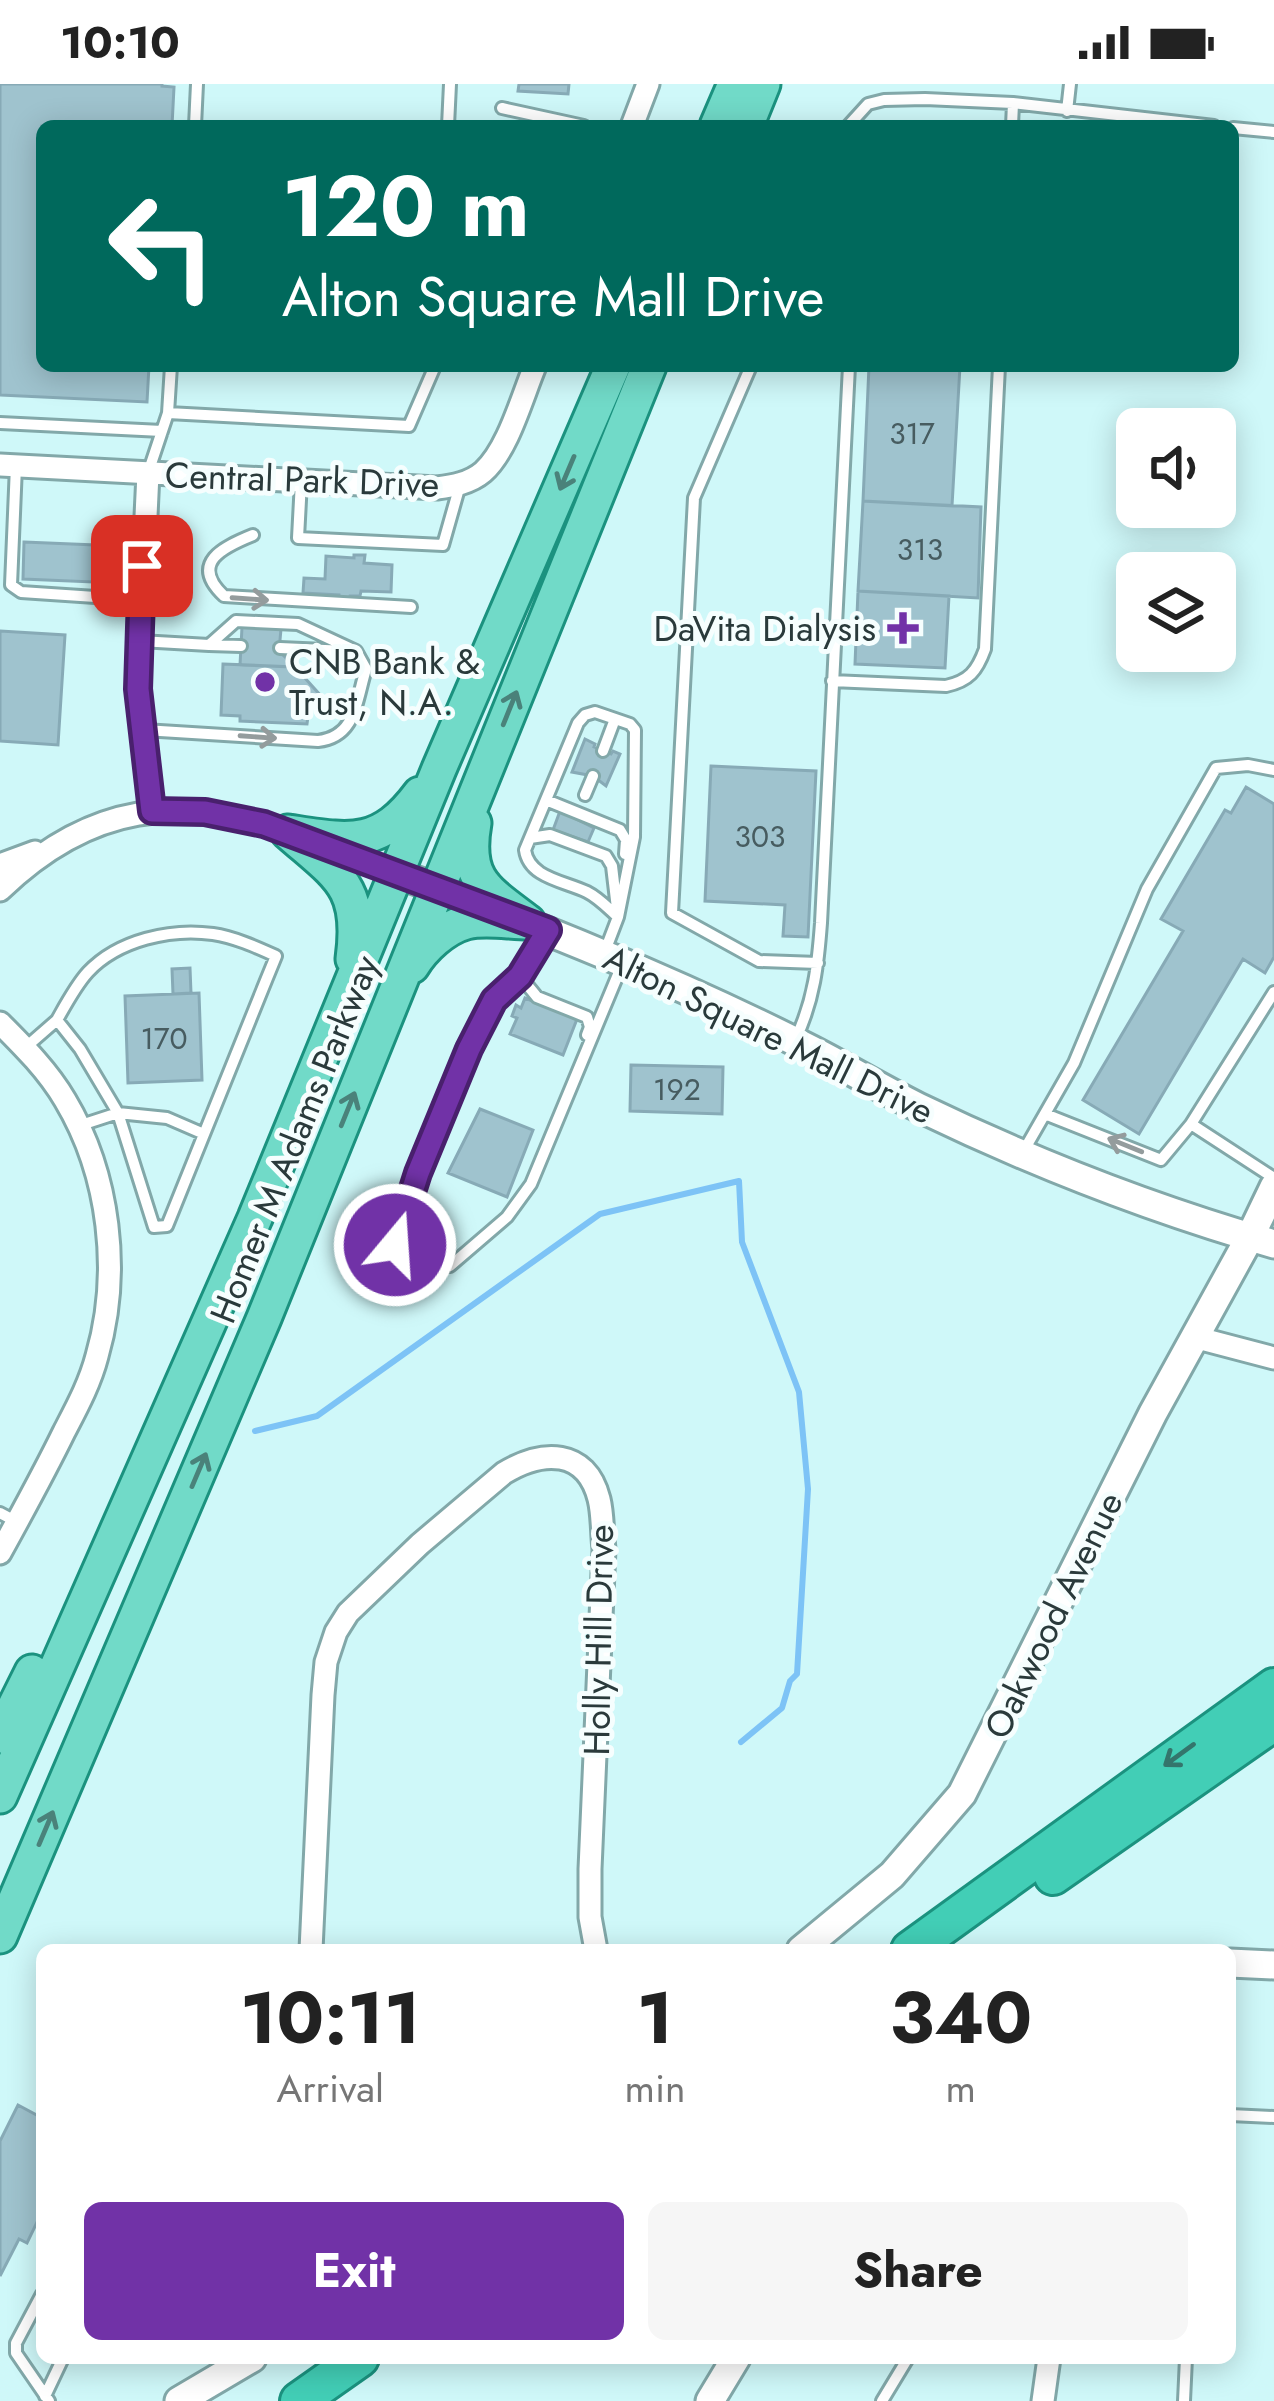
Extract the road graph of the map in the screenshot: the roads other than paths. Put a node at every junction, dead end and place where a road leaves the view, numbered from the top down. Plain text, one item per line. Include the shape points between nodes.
1 (197, 84) edge
2 (450, 84) edge
3 (648, 84) edge
4 (735, 84) edge
5 (763, 84) edge
6 (1070, 84) edge
7 (1013, 104) junction
8 (502, 108) dead end
9 (1067, 111) junction
10 (195, 120) edge
11 (448, 120) edge
12 (557, 120) edge
13 (634, 120) edge
14 (720, 120) edge
15 (748, 120) edge
16 (853, 120) edge
17 (1012, 120) edge
18 (1155, 120) edge
19 (1239, 129) edge
20 (1274, 132) edge
21 (171, 372) edge
22 (432, 372) edge
23 (532, 372) edge
24 (611, 372) edge
25 (647, 372) edge
26 (748, 372) edge
27 (848, 372) edge
28 (999, 372) edge
29 (168, 413) junction
30 (0, 423) edge
31 (162, 431) junction
32 (8, 465) edge
33 (148, 473) junction
34 (301, 482) junction
35 (460, 485) junction
36 (253, 536) dead end
37 (140, 600) junction
38 (412, 607) dead end
39 (138, 641) junction
40 (209, 645) junction
41 (241, 646) dead end
42 (280, 648) dead end
43 (356, 652) junction
44 (832, 681) junction
45 (615, 719) junction
46 (141, 730) junction
47 (602, 751) dead end
48 (439, 769) junction
49 (1274, 770) edge
50 (593, 776) dead end
51 (482, 777) junction
52 (585, 795) dead end
53 (546, 800) junction
54 (152, 811) junction
55 (288, 832) junction
56 (530, 838) junction
57 (52, 846) junction
58 (0, 865) edge
59 (397, 873) junction
60 (437, 888) junction
61 (0, 890) edge
62 (622, 893) junction
63 (618, 916) junction
64 (538, 926) junction
65 (613, 958) junction
66 (818, 963) junction
67 (520, 976) junction
68 (348, 991) junction
69 (1274, 992) edge
70 (390, 1004) junction
71 (57, 1020) junction
72 (0, 1023) edge
73 (794, 1041) junction
74 (25, 1048) junction
75 (577, 1073) junction
76 (118, 1113) junction
77 (1045, 1114) junction
78 (1191, 1124) junction
79 (78, 1126) junction
80 (204, 1134) junction
81 (1021, 1154) junction
82 (1274, 1182) edge
83 (255, 1218) junction
84 (1262, 1241) edge
85 (1194, 1337) junction
86 (1274, 1358) edge
87 (8, 1518) edge
88 (0, 1553) edge
89 (1274, 1687) edge
90 (1274, 1722) edge
91 (0, 1736) edge
92 (0, 1796) edge
93 (0, 1936) edge
94 (311, 1944) edge
95 (595, 1944) edge
96 (808, 1944) edge
97 (918, 1944) edge
98 (955, 1944) edge
99 (1236, 1963) edge
100 (1274, 1965) edge
101 (1236, 2115) edge
102 (1274, 2117) edge
103 (36, 2305) edge
104 (61, 2364) edge
105 (242, 2364) edge
106 (351, 2364) edge
107 (732, 2364) edge
108 (904, 2364) edge
109 (1047, 2364) edge
110 (1186, 2364) edge
111 (47, 2398) edge
112 (179, 2401) edge
113 (299, 2401) edge
114 (710, 2401) edge
115 (882, 2401) edge
116 (1043, 2401) edge
117 (1184, 2401) edge

1 - 10 lane
2 - 11 lane
3 - 13 street
4 - 14 main road
5 - 15 main road
6 - 9 lane
7 - 9 lane
7 - 16 lane via 884,100
7 - 17 lane
8 - 12 lane
9 - 18 lane
19 - 20 lane
21 - 29 lane
22 - 29 lane via 409,426
23 - 35 street, Central Park Drive via 499,452
24 -> 48 main road, Homer M Adams Parkway
51 -> 25 main road, Homer M Adams Parkway
26 - 66 lane via 694,498 672,913 759,961
27 - 44 lane
28 - 44 lane via 979,665 946,686
29 - 31 lane
30 - 31 lane
31 - 33 lane
32 - 33 street, Central Park Drive
32 - 37 lane via 11,585
33 - 34 street, Central Park Drive
33 - 37 street
34 - 35 street, Central Park Drive
34 - 35 lane via 298,538 443,545
36 -> 38 lane via 211,560 214,587 224,596
37 - 39 street
39 - 40 lane
39 - 46 street
40 - 41 lane
40 - 43 lane via 236,621 298,624
42 - 43 lane
46 -> 43 lane via 335,739 347,728 366,669
44 - 66 lane
45 - 47 lane
45 - 53 lane via 595,712 578,723
45 - 62 lane via 630,724 635,741 634,837
46 - 54 street
48 - 55 main road via 410,807 364,839
48 - 59 main road, Homer M Adams Parkway
49 - 77 lane via 1216,768 1148,889
50 - 52 lane
51 - 60 main road, Homer M Adams Parkway
51 - 64 main road via 470,862 495,897
53 - 56 lane
53 - 62 lane via 620,830
54 - 55 street, Alton Square Mall Drive via 235,816
54 - 57 street, Alton Square Mall Drive
55 - 59 street, Alton Square Mall Drive
55 - 68 main road via 351,897 356,938
56 - 63 lane via 525,850 534,870 589,893
56 - 63 lane via 550,835 606,856
57 - 58 street
57 - 61 street, Alton Square Mall Drive
59 - 60 street, Alton Square Mall Drive
59 - 68 main road, Homer M Adams Parkway
60 - 64 street, Alton Square Mall Drive
60 - 70 main road, Homer M Adams Parkway
62 - 63 lane
63 - 65 lane
64 - 65 street, Alton Square Mall Drive
64 - 67 lane
64 - 70 main road via 466,922 420,953
65 - 73 street, Alton Square Mall Drive
65 - 75 lane
66 - 73 lane
67 - 75 lane via 537,997 586,1018
67 - 75 lane via 494,1000 469,1049 395,1245 450,1266 507,1217 531,1184
68 - 83 main road, Homer M Adams Parkway
69 - 78 lane
93 -> 70 main road, Homer M Adams Parkway
71 - 74 lane
71 - 76 lane
71 - 80 lane via 88,972 148,938 214,934 276,956
72 - 74 street
73 - 81 street, Alton Square Mall Drive
74 - 79 street
76 - 79 lane
76 - 80 lane via 166,1118
76 - 80 lane via 154,1228 167,1226
78 -> 77 lane via 1161,1160
77 - 81 lane
78 - 82 lane
79 - 87 street via 110,1240 107,1313 85,1391
81 - 84 street, Alton Square Mall Drive
82 - 84 street, Oakwood Avenue
83 - 91 main road
83 - 92 main road, Homer M Adams Parkway
84 - 85 street, Oakwood Avenue
85 - 86 street
85 - 96 street, Oakwood Avenue via 962,1794 892,1875
87 - 88 street
89 -> 97 highway
90 - 98 highway
94 - 95 street, Holly Hill Drive via 323,1695 336,1632 369,1590 504,1473 548,1456 588,1474 601,1506
99 - 100 street
101 - 102 lane
103 - 111 lane via 16,2353
104 - 111 lane
105 - 112 street
106 - 113 highway
107 - 114 street
108 - 115 lane
109 - 116 street
110 - 117 lane

